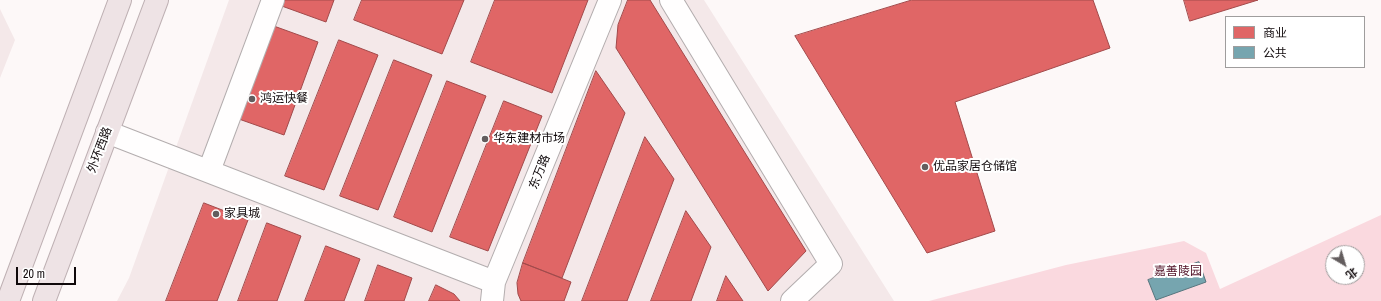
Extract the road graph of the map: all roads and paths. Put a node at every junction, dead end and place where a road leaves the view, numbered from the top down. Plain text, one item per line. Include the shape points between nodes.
1 (120, 0) edge
2 (157, 0) edge
3 (273, 0) edge
4 (610, 0) edge
5 (671, 0) edge
6 (107, 132) junction
7 (209, 171) junction
8 (493, 292) edge
9 (8, 301) edge
10 (44, 301) edge
11 (792, 301) edge

1 - 9 highway
2 - 6 highway, 外环西路
3 - 7 lane
4 - 8 lane, 东万路
5 - 11 lane via 830,264
6 - 7 lane
6 - 10 highway, 外环西路
7 - 8 lane

